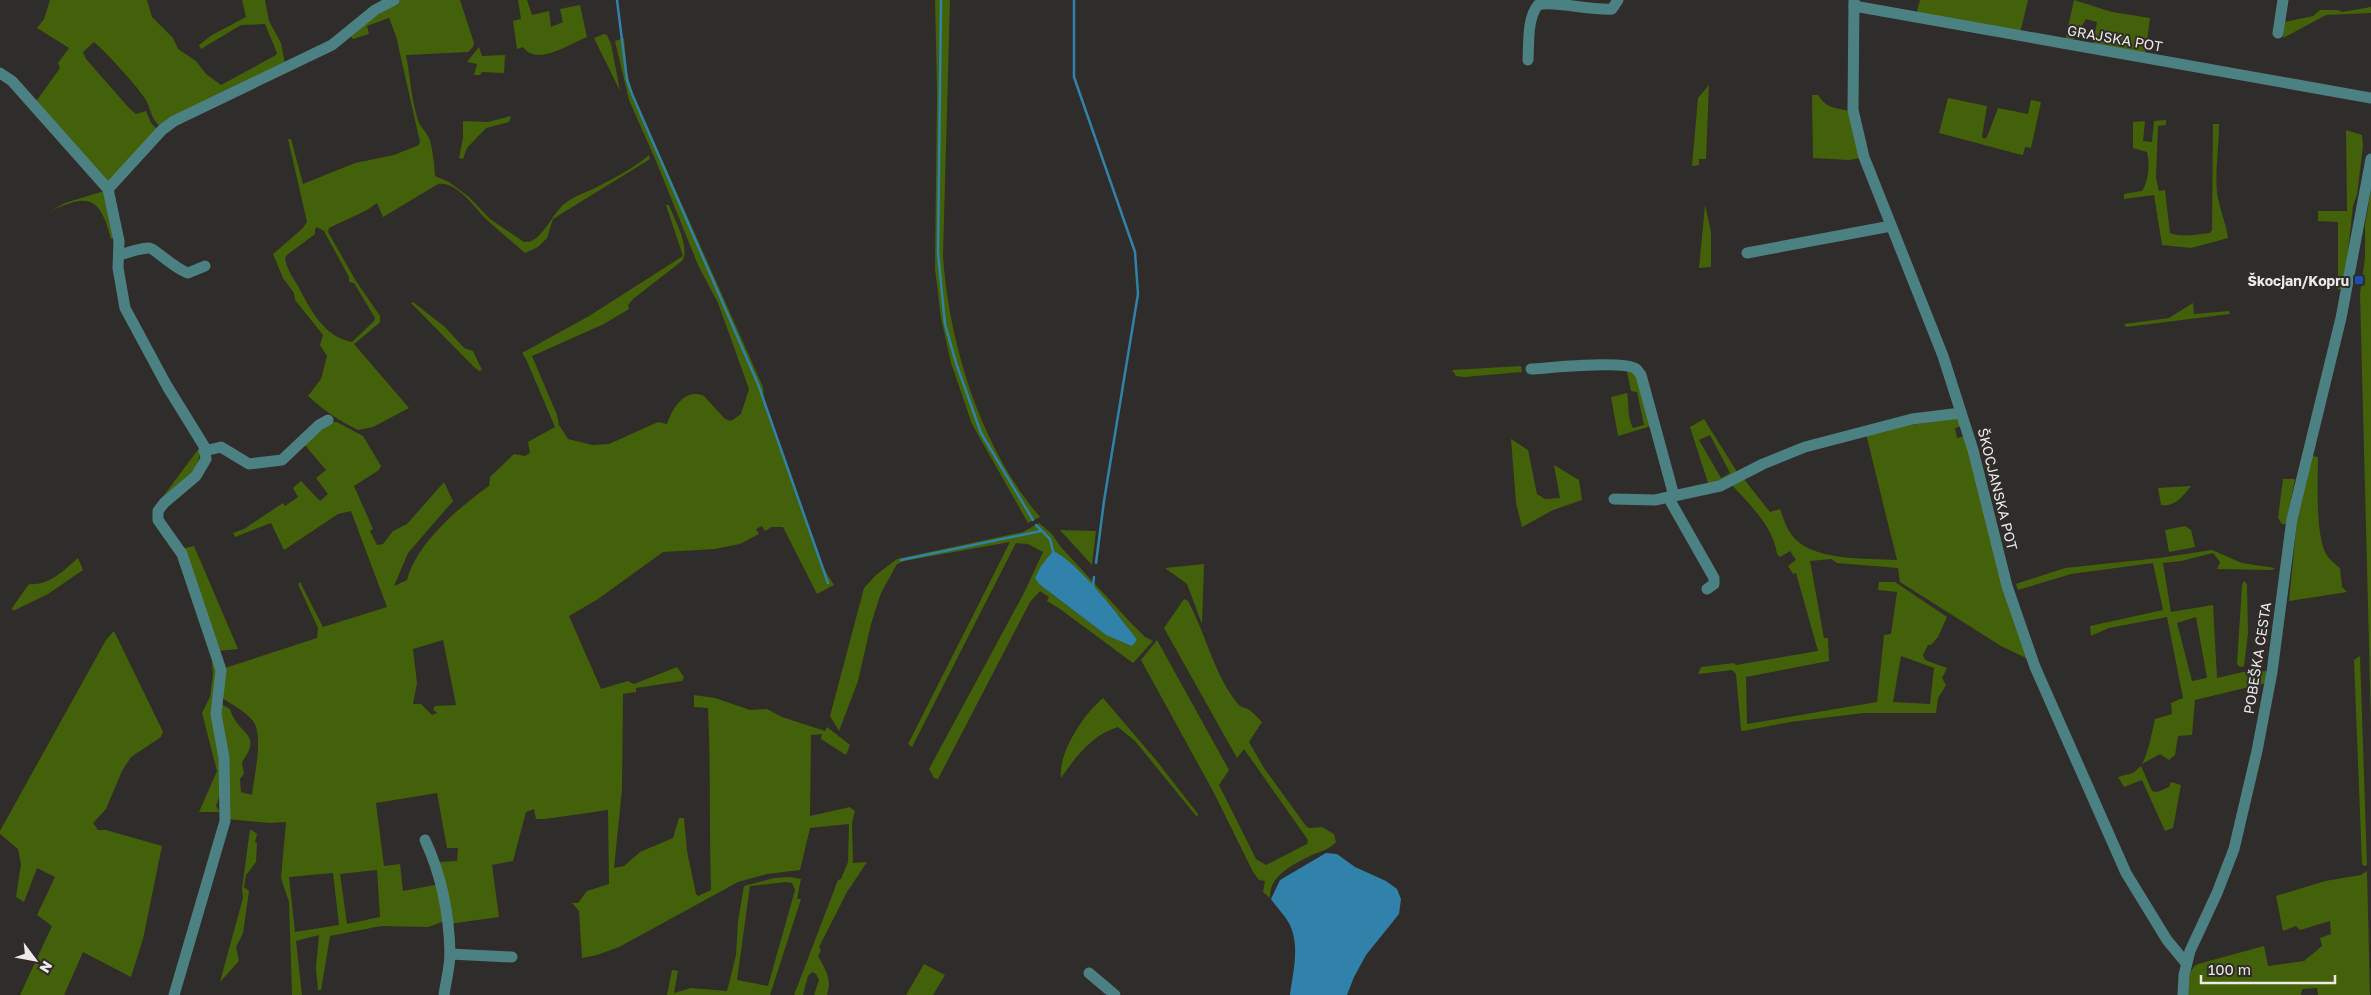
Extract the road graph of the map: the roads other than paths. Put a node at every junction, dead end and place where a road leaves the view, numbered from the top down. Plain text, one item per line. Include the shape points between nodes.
1 (394, 0) edge
2 (1618, 0) edge
3 (2282, 0) edge
4 (1854, 3) edge
5 (2278, 33) dead end
6 (1528, 60) dead end
7 (0, 73) edge
8 (2371, 98) edge
9 (2371, 160) edge
10 (108, 189) junction
11 (1891, 226) junction
12 (1747, 253) dead end
13 (118, 255) junction
14 (205, 266) dead end
15 (1531, 368) dead end
16 (1961, 413) junction
17 (328, 420) dead end
18 (204, 451) junction
19 (1671, 497) junction
20 (1614, 499) dead end
21 (1708, 589) dead end
22 (425, 840) dead end
23 (450, 954) junction
24 (512, 957) dead end
25 (2186, 963) junction
26 (1089, 973) dead end
27 (174, 995) edge
28 (444, 995) edge
29 (1115, 995) edge
30 (2183, 995) edge

1 - 10 street via 375,10 332,45 174,121
2 - 6 street via 1612,9 1602,10 1552,3 1538,5 1531,24
3 - 5 street
4 - 8 street, GRAJSKA POT
4 - 11 street, ŠKOCJANSKA POT via 1853,110 1864,157
7 - 10 street via 12,81
9 - 25 street, POBEŠKA CESTA via 2341,318 2292,519 2272,672 2234,849
10 - 13 street via 119,241
11 - 12 street
11 - 16 street, ŠKOCJANSKA POT via 1943,356
13 - 14 street via 150,248 188,273
13 - 18 street via 125,308
15 - 19 street via 1626,365 1636,368 1641,375
16 - 19 street via 1912,418 1805,447 1720,486
16 - 25 street, ŠKOCJANSKA POT via 1974,450 2007,586 2035,667 2126,873 2167,940
17 - 18 street via 282,460 249,464 221,447
18 - 27 street via 206,459 196,476 158,511 158,520 182,554 221,670 216,714 225,779 222,835
19 - 20 street
19 - 21 street via 1714,578 1714,584
22 - 23 street via 435,861 443,894
23 - 24 street
23 - 28 street
25 - 30 street, POBEŠKA CESTA
26 - 29 street

